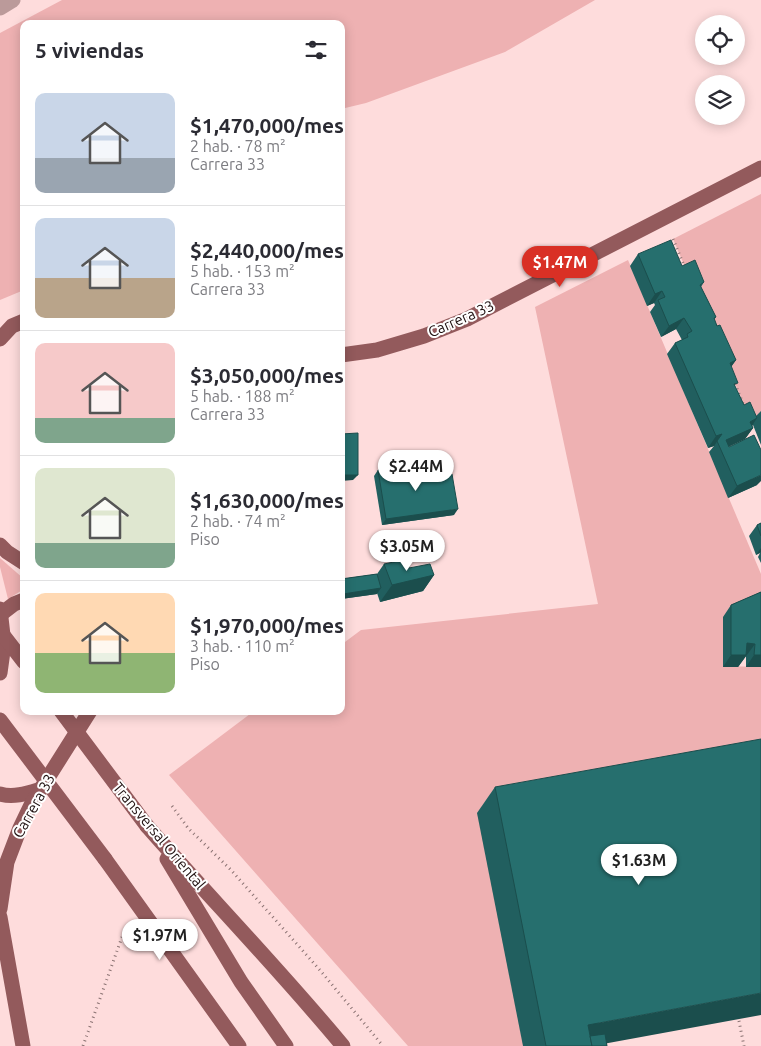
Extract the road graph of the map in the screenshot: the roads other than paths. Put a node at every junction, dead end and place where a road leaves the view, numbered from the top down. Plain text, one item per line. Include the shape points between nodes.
1 (14, 0) edge
2 (0, 8) edge
3 (761, 168) edge
4 (20, 323) edge
5 (0, 339) edge
6 (345, 354) edge
7 (0, 545) edge
8 (20, 560) edge
9 (20, 602) edge
10 (0, 611) edge
11 (0, 631) edge
12 (20, 657) edge
13 (0, 673) edge
14 (64, 715) edge
15 (87, 715) edge
16 (0, 720) edge
17 (41, 789) junction
18 (0, 794) edge
19 (147, 826) junction
20 (0, 909) edge
21 (0, 917) edge
22 (23, 1046) edge
23 (239, 1046) edge
24 (286, 1046) edge
25 (343, 1046) edge

1 - 2 street
3 - 6 main road, Carrera 33 via 467,319 377,350
4 - 5 main road
7 - 8 main road
9 - 10 main road
10 - 13 main road via 4,644
11 - 12 main road, bridge
14 - 19 main road, Transversal Oriental, bridge
15 - 17 main road, Carrera 33
16 - 23 main road, bridge
17 - 18 main road via 25,794
17 - 20 main road, Carrera 33 via 12,845
19 - 24 main road via 241,982
19 - 25 main road, Transversal Oriental via 297,990
21 - 22 main road

